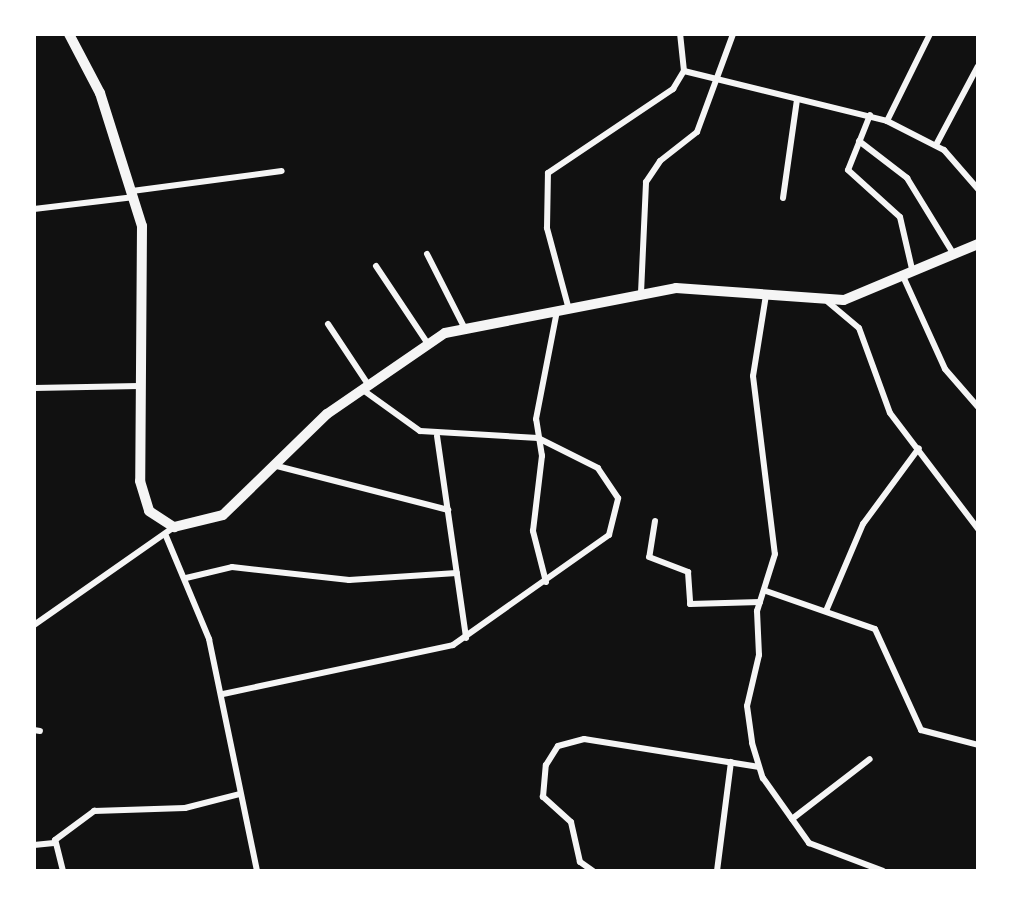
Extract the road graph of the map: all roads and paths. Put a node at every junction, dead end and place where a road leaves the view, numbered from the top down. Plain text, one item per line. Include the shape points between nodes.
1 (69, 34) edge
2 (680, 34) edge
3 (733, 34) edge
4 (930, 34) edge
5 (978, 66) edge
6 (684, 71) junction
7 (716, 78) junction
8 (797, 100) junction
9 (870, 115) junction
10 (887, 121) junction
11 (859, 141) junction
12 (936, 145) junction
13 (282, 171) dead end
14 (978, 189) edge
15 (133, 194) junction
16 (783, 198) dead end
17 (34, 209) edge
18 (978, 244) edge
19 (953, 253) junction
20 (427, 254) dead end
21 (376, 266) dead end
22 (907, 271) junction
23 (641, 293) junction
24 (766, 295) junction
25 (828, 302) junction
26 (563, 307) junction
27 (328, 324) dead end
28 (464, 327) junction
29 (426, 341) junction
30 (139, 386) junction
31 (364, 386) junction
32 (34, 388) edge
33 (978, 407) edge
34 (437, 436) junction
35 (538, 438) junction
36 (919, 448) junction
37 (273, 465) junction
38 (448, 510) junction
39 (655, 521) dead end
40 (978, 529) edge
41 (170, 532) junction
42 (457, 573) junction
43 (186, 578) junction
44 (546, 582) junction
45 (766, 591) junction
46 (760, 602) junction
47 (826, 611) junction
48 (34, 625) edge
49 (466, 638) junction
50 (223, 694) junction
51 (978, 745) edge
52 (870, 759) dead end
53 (731, 762) junction
54 (758, 767) junction
55 (240, 794) junction
56 (792, 819) junction
57 (54, 843) junction
58 (34, 845) edge
59 (859, 861) junction
60 (63, 871) edge
61 (257, 871) edge
62 (593, 871) edge
63 (717, 871) edge
64 (857, 871) edge
65 (883, 871) edge

1 - 15 highway via 100,93
2 - 6 street
3 - 7 street
4 - 10 street
5 - 12 street
6 - 7 street
6 - 26 street via 655,106 548,173 547,228
7 - 8 street
7 - 23 street via 697,132 660,161 646,182
8 - 9 street
8 - 16 street
9 - 10 street
9 - 11 street
10 - 12 street
11 - 19 street via 907,178
11 - 22 street via 850,177 900,217
12 - 14 street
13 - 15 street
15 - 17 street
15 - 30 highway via 145,246
18 - 19 highway
19 - 22 highway
20 - 28 street
21 - 29 street
22 - 25 highway
22 - 33 street via 945,369
23 - 24 highway via 700,288
23 - 26 highway
24 - 25 highway
24 - 45 street via 753,356 775,554
25 - 36 street via 859,328 885,404
26 - 28 highway
26 - 35 street via 537,406
27 - 31 street
28 - 29 highway
29 - 31 highway
30 - 32 street
30 - 41 highway via 141,492 149,511
31 - 34 street via 398,421
31 - 37 highway
34 - 35 street
34 - 38 street
35 - 44 street via 533,531
35 - 44 street via 607,474 618,498 609,535
36 - 40 street
36 - 47 street via 863,524
37 - 38 street
37 - 41 highway via 223,515
38 - 42 street
39 - 46 street via 649,557 688,572 690,604
41 - 43 street
41 - 48 street
42 - 43 street via 349,580 232,567
42 - 49 street
43 - 50 street
44 - 49 street
45 - 46 street
45 - 47 street
46 - 54 street via 747,706
47 - 51 street via 875,629 890,676 928,736
49 - 50 street
50 - 55 street
52 - 56 street
53 - 54 street
53 - 62 street via 584,739 558,746 546,765 543,797 571,822 580,862
53 - 63 street
54 - 56 street
55 - 57 street via 185,808 94,811
55 - 61 street
56 - 59 street via 815,848
57 - 58 street
57 - 60 street
59 - 64 street
59 - 65 street

